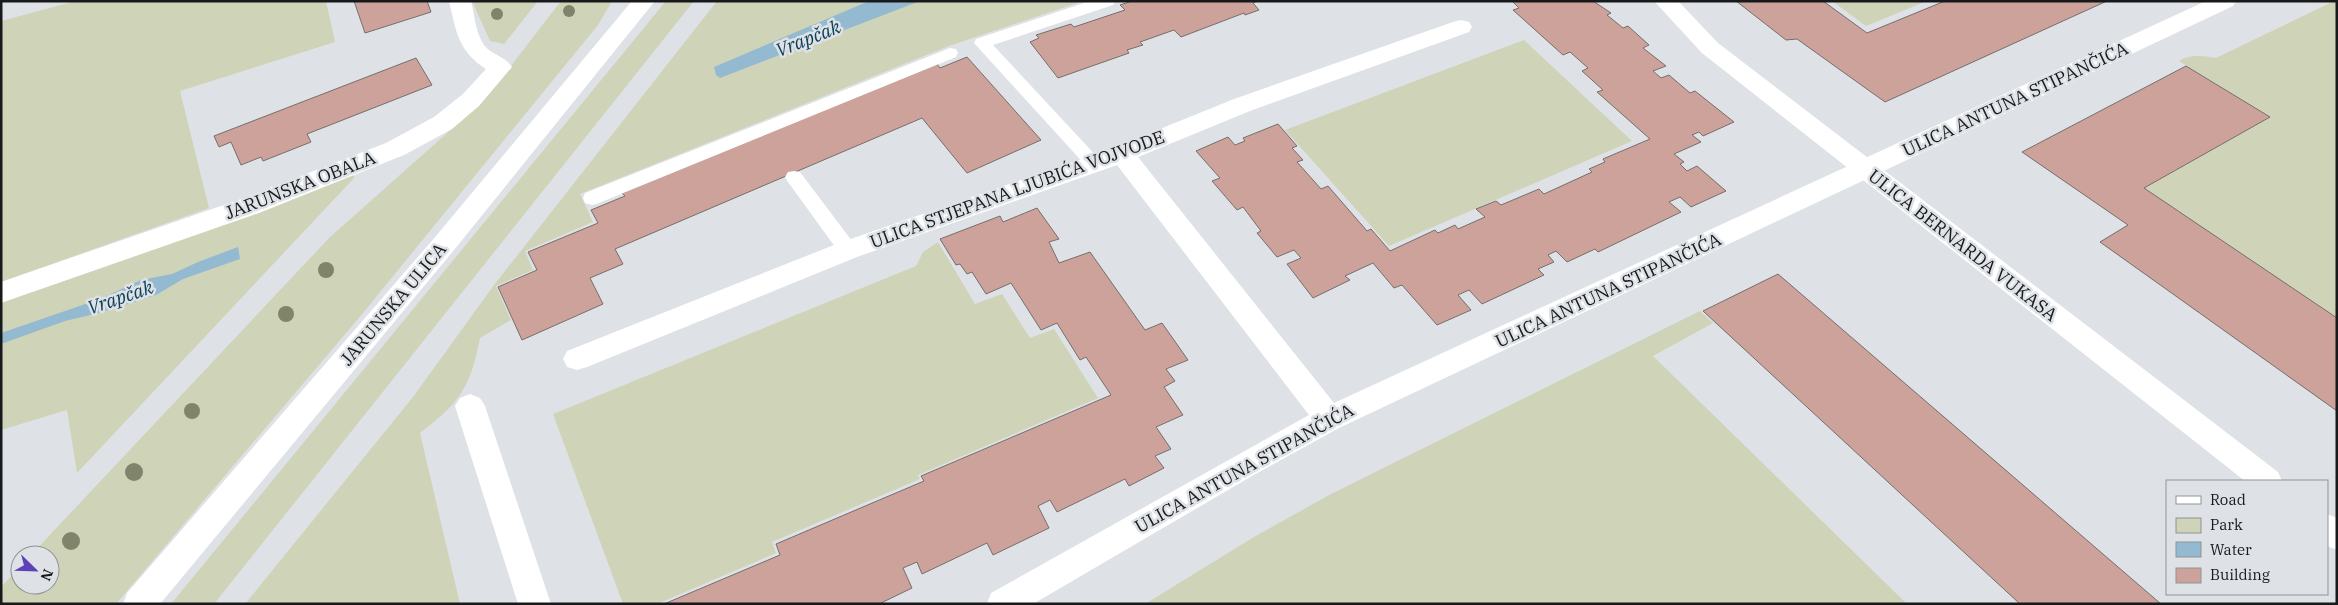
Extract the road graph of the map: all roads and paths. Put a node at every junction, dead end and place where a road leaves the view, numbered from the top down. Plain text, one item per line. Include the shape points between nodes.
1 (460, 1) edge
2 (644, 1) edge
3 (1107, 1) edge
4 (1665, 1) edge
5 (2225, 1) edge
6 (1461, 27) dead end
7 (950, 53) dead end
8 (1122, 154) junction
9 (1094, 164) junction
10 (1866, 169) junction
11 (794, 176) dead end
12 (592, 198) dead end
13 (848, 250) junction
14 (1, 293) edge
15 (577, 359) dead end
16 (470, 406) dead end
17 (1329, 419) junction
18 (2266, 480) edge
19 (139, 604) edge
20 (535, 604) edge
21 (1003, 604) edge

1 - 14 street, JARUNSKA OBALA via 468,36 479,54 500,67 471,100 443,123 395,149 259,202
2 - 19 street, JARUNSKA ULICA via 445,243
3 - 9 lane via 982,43
4 - 10 street, ULICA BERNARDA VUKASA via 1710,48
5 - 10 street, ULICA ANTUNA STIPANČIĆA
6 - 8 street, ULICA STJEPANA LJUBIĆA VOJVODE via 1242,105
7 - 12 lane
8 - 9 street, ULICA STJEPANA LJUBIĆA VOJVODE
8 - 17 street
9 - 13 street, ULICA STJEPANA LJUBIĆA VOJVODE
10 - 17 street, ULICA ANTUNA STIPANČIĆA
10 - 18 street, ULICA BERNARDA VUKASA
11 - 13 lane
13 - 15 street, ULICA STJEPANA LJUBIĆA VOJVODE
16 - 20 street
17 - 21 street, ULICA ANTUNA STIPANČIĆA via 1241,466

